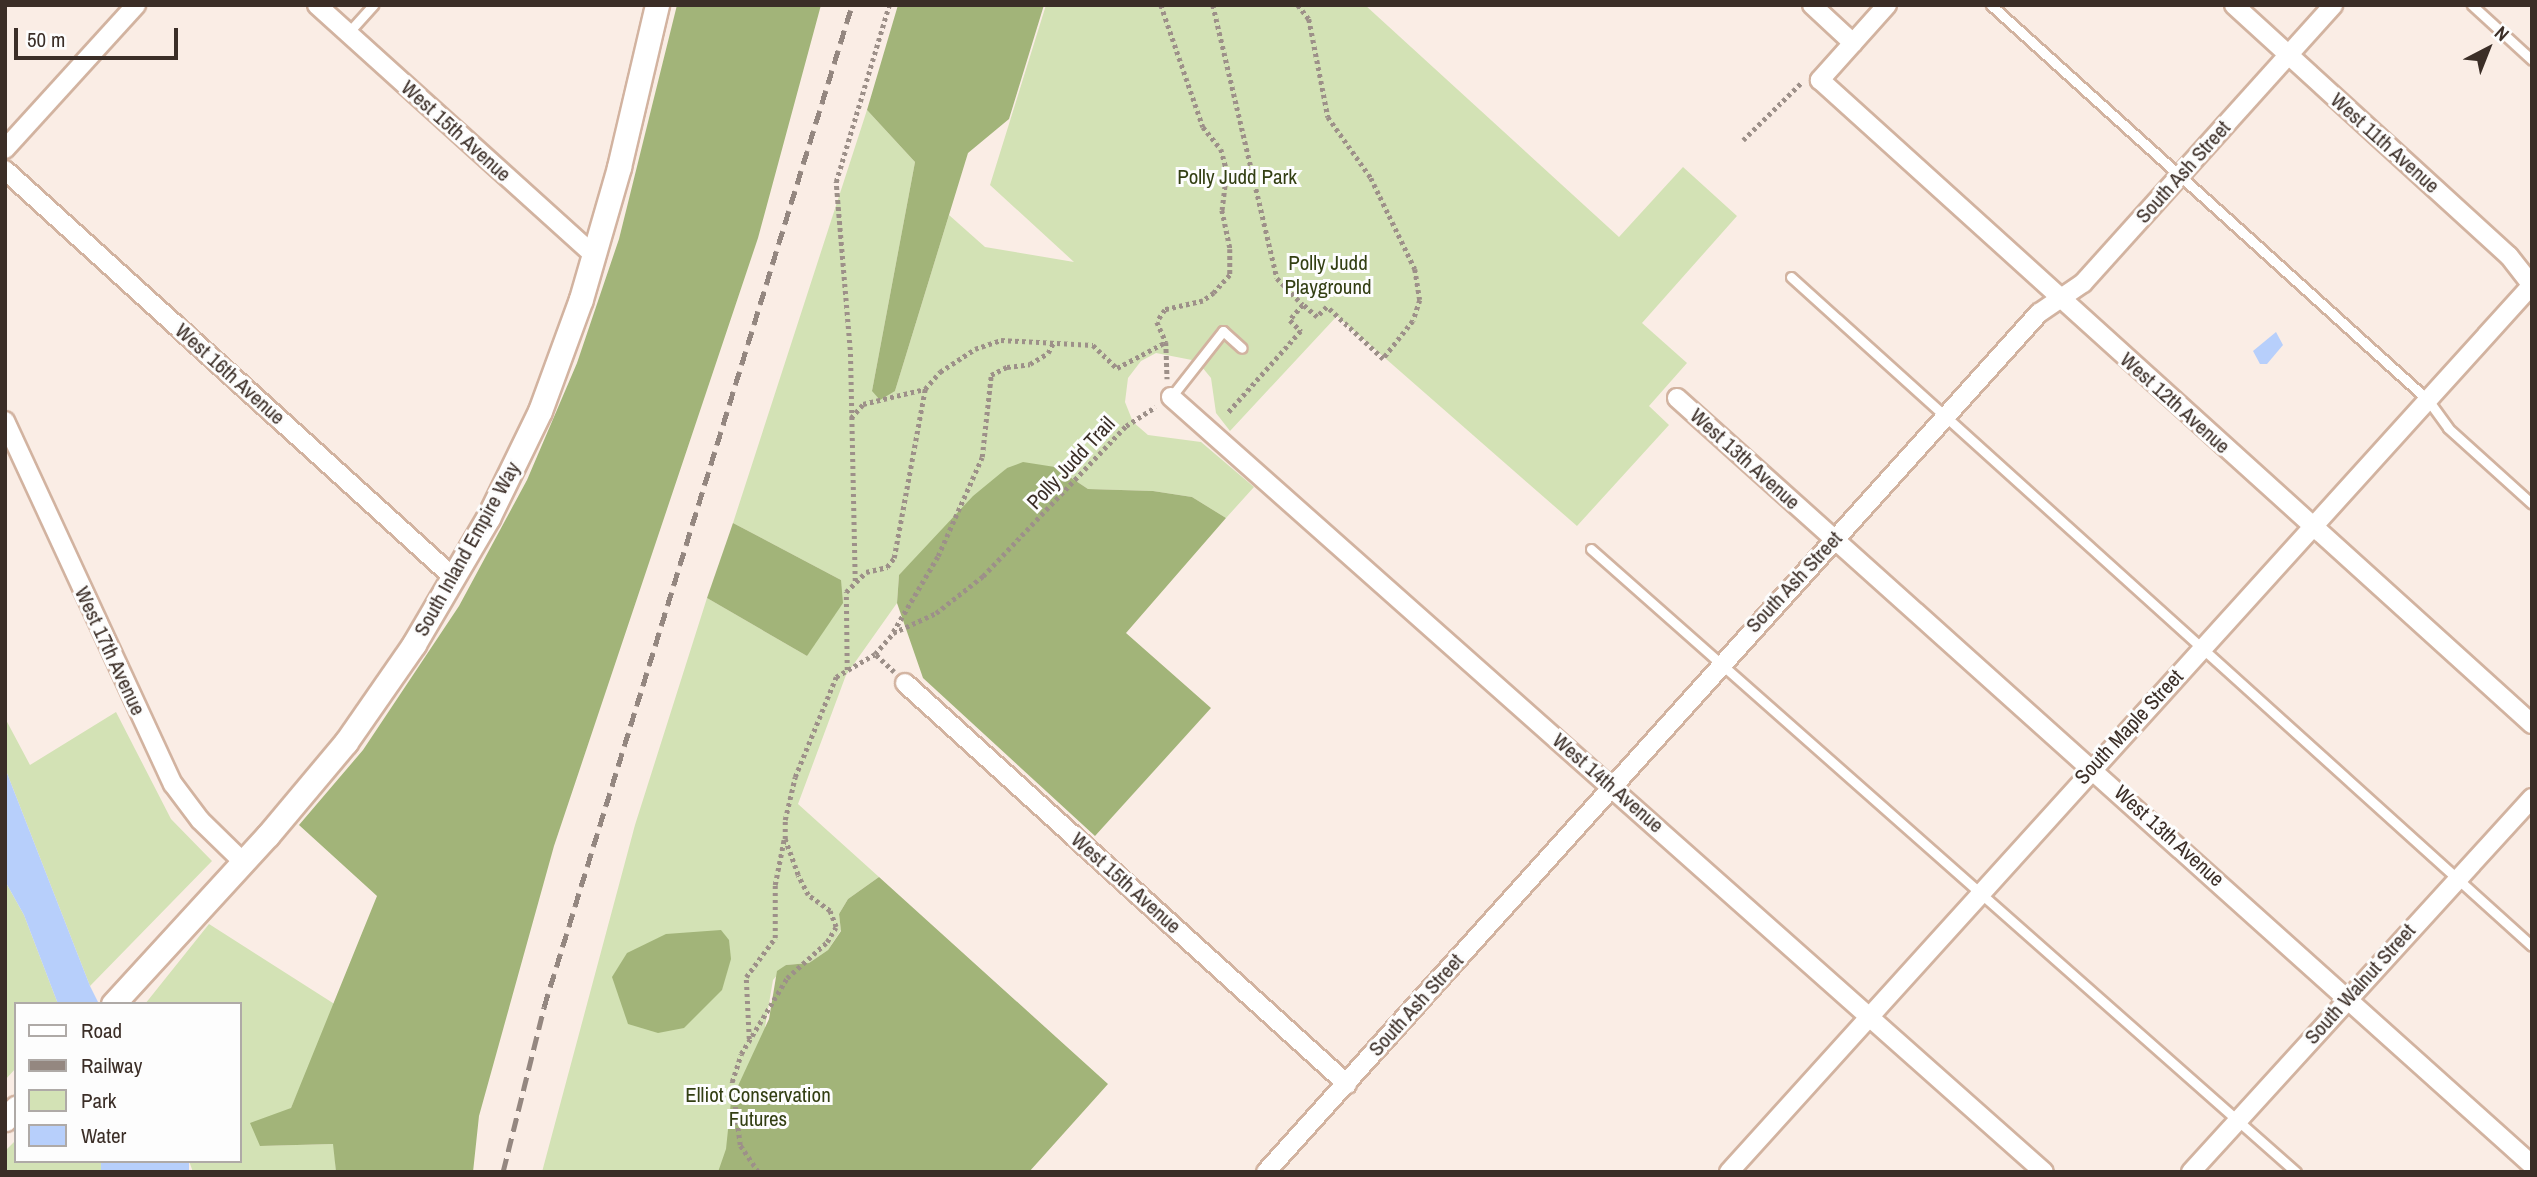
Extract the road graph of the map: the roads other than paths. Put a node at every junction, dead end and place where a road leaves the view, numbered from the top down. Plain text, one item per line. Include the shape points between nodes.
1 (136, 5) edge
2 (317, 5) edge
3 (373, 5) edge
4 (657, 5) edge
5 (1812, 5) edge
6 (1887, 5) edge
7 (1991, 5) edge
8 (2234, 5) edge
9 (2333, 5) edge
10 (2472, 5) edge
11 (348, 33) junction
12 (1853, 43) junction
13 (2288, 55) junction
14 (2532, 60) edge
15 (5, 149) edge
16 (5, 170) edge
17 (2180, 175) junction
18 (595, 257) junction
19 (1791, 277) dead end
20 (2532, 285) edge
21 (2062, 301) junction
22 (1242, 348) dead end
23 (1171, 397) joint
24 (1677, 398) dead end
25 (2428, 400) junction
26 (1947, 417) junction
27 (5, 421) edge
28 (2532, 503) edge
29 (2314, 527) junction
30 (1834, 539) junction
31 (1591, 549) dead end
32 (454, 578) junction
33 (2203, 647) junction
34 (1721, 661) junction
35 (905, 683) road end
36 (2532, 724) edge
37 (2093, 767) junction
38 (1611, 786) junction
39 (2532, 798) edge
40 (243, 862) junction
41 (2457, 878) junction
42 (1979, 893) junction
43 (2532, 946) edge
44 (2346, 998) junction
45 (115, 1002) edge
46 (1870, 1014) junction
47 (1347, 1084) junction
48 (2237, 1120) junction
49 (2532, 1166) edge
50 (1266, 1172) edge
51 (1729, 1172) edge
52 (2044, 1172) edge
53 (2191, 1172) edge
54 (2297, 1172) edge

1 - 15 street
2 - 11 street, West 15th Avenue
3 - 11 lane
4 - 18 street, South Inland Empire Way
5 - 12 street
6 - 12 street
7 - 17 lane
8 - 13 street, West 11th Avenue
9 - 13 street, South Ash Street
10 - 14 lane
11 - 18 street, West 15th Avenue
12 - 21 street, West 12th Avenue via 1820,80
13 - 17 street, South Ash Street
13 - 20 street, West 11th Avenue via 2509,256
16 - 32 street, West 16th Avenue
17 - 21 street, South Ash Street via 2083,284
17 - 25 lane
18 - 32 street, South Inland Empire Way via 540,411
19 - 26 lane
20 - 25 street, South Maple Street
21 - 26 street, South Ash Street via 2039,313
21 - 29 street, West 12th Avenue
22 - 23 lane via 1223,331
23 - 38 street, West 14th Avenue
24 - 30 street, West 13th Avenue
25 - 28 lane via 2448,428
25 - 29 street, South Maple Street
26 - 30 street, South Ash Street
26 - 33 lane
27 - 40 street, West 17th Avenue via 173,784 200,820
29 - 33 street, South Maple Street
29 - 36 street, West 12th Avenue
30 - 34 street, South Ash Street
30 - 37 street, West 13th Avenue
31 - 34 lane
32 - 40 street, South Inland Empire Way via 346,742
33 - 37 street, South Maple Street
33 - 41 lane
34 - 38 street, South Ash Street
34 - 42 lane
35 - 47 street, West 15th Avenue
37 - 42 street, South Maple Street
37 - 44 street, West 13th Avenue
38 - 46 street, West 14th Avenue
38 - 47 street, South Ash Street
39 - 41 street, South Walnut Street
40 - 45 street, South Inland Empire Way
41 - 43 lane
41 - 44 street, South Walnut Street
42 - 46 street, South Maple Street
42 - 48 lane
44 - 48 street, South Walnut Street
44 - 49 street, West 13th Avenue
46 - 51 street, South Maple Street
46 - 52 street, West 14th Avenue
47 - 50 street, South Ash Street
48 - 53 street, South Walnut Street
48 - 54 lane

